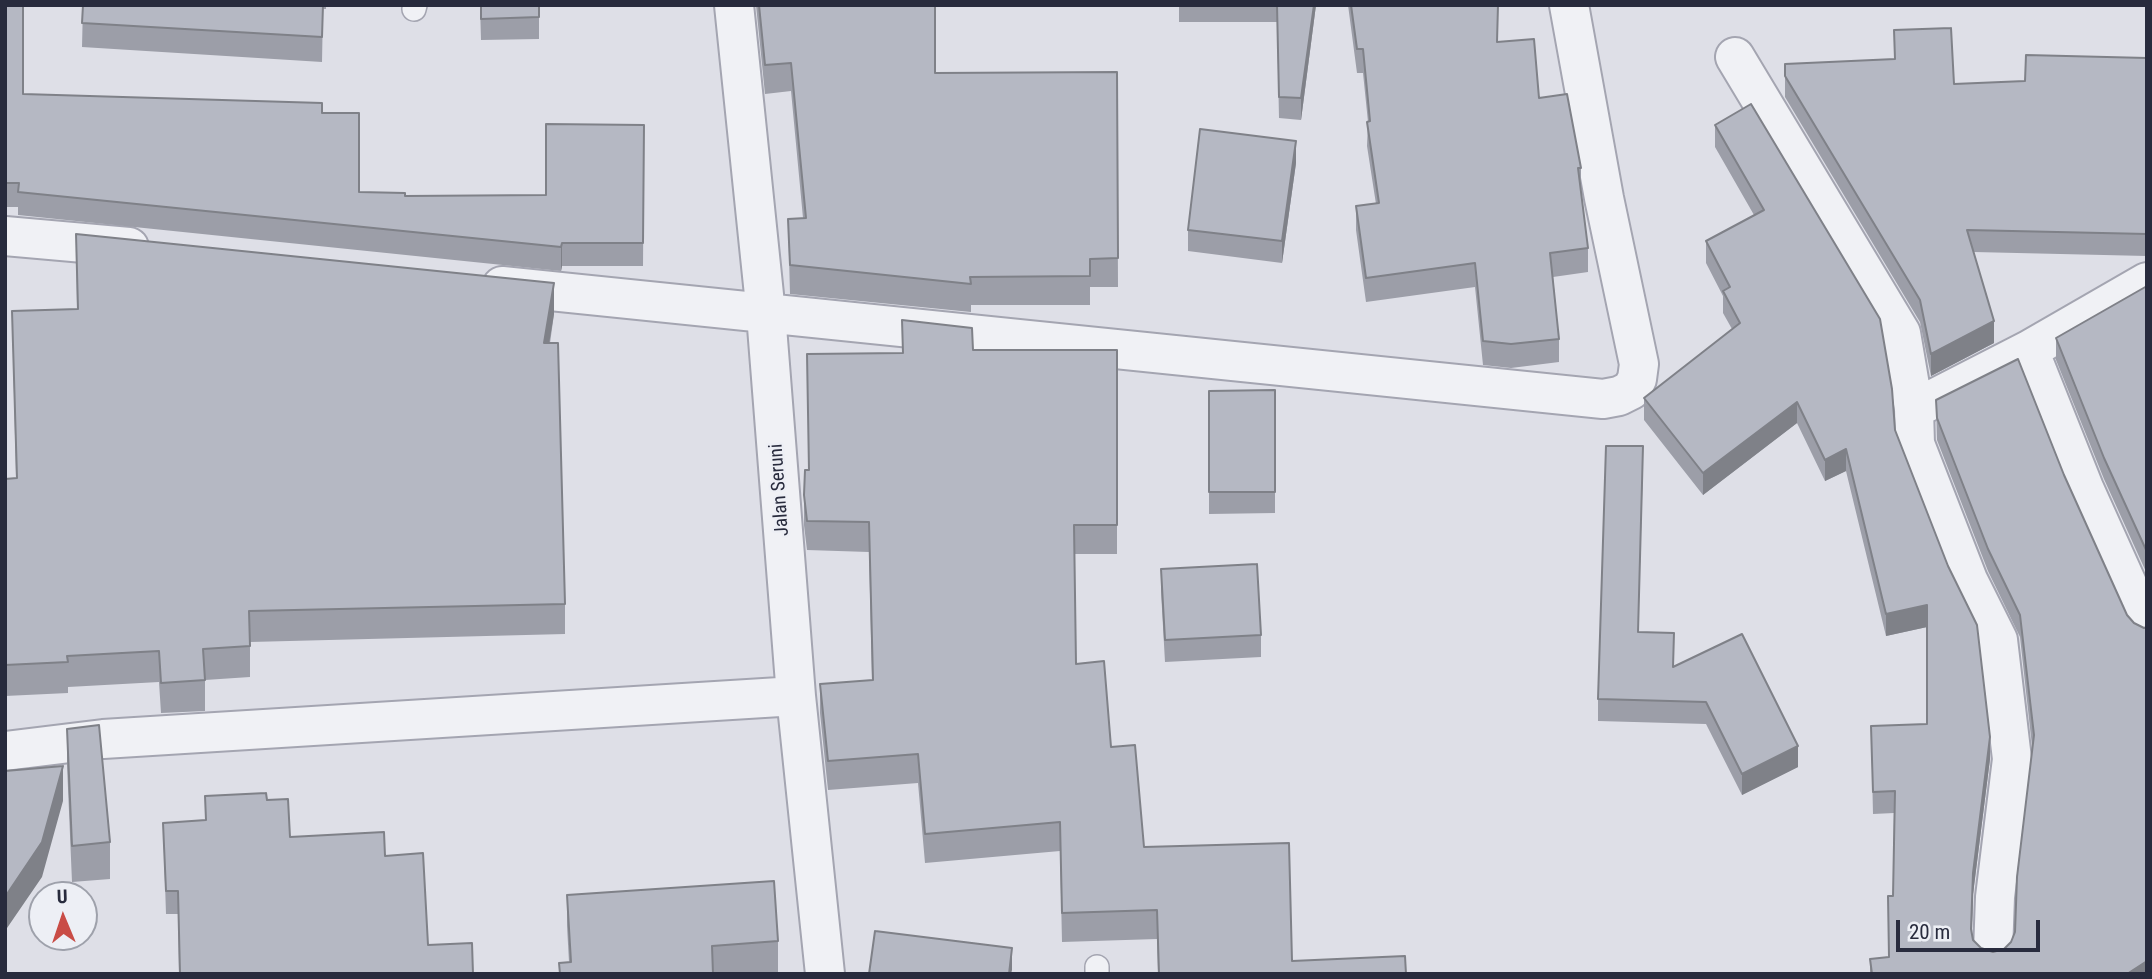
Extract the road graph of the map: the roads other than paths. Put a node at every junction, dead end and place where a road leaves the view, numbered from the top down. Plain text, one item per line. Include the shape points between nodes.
1 (734, 5) edge
2 (1569, 5) edge
3 (1735, 57) dead end
4 (5, 236) edge
5 (156, 250) edge
6 (2147, 282) edge
7 (475, 283) edge
8 (766, 314) junction
9 (2029, 350) junction
10 (1914, 409) junction
11 (2147, 628) edge
12 (796, 696) junction
13 (5, 751) edge
14 (1993, 952) edge
15 (825, 974) edge

1 - 8 street, Jalan Seruni
2 - 8 street via 1639,365 1632,390 1619,396 1603,399
3 - 10 street via 1901,333
4 - 5 street
6 - 9 street
7 - 8 street
8 - 12 street, Jalan Seruni
9 - 10 street
9 - 11 street
10 - 14 street via 1915,444 1968,580 1997,640 2012,759
12 - 13 street via 103,739
12 - 15 street, Jalan Seruni

